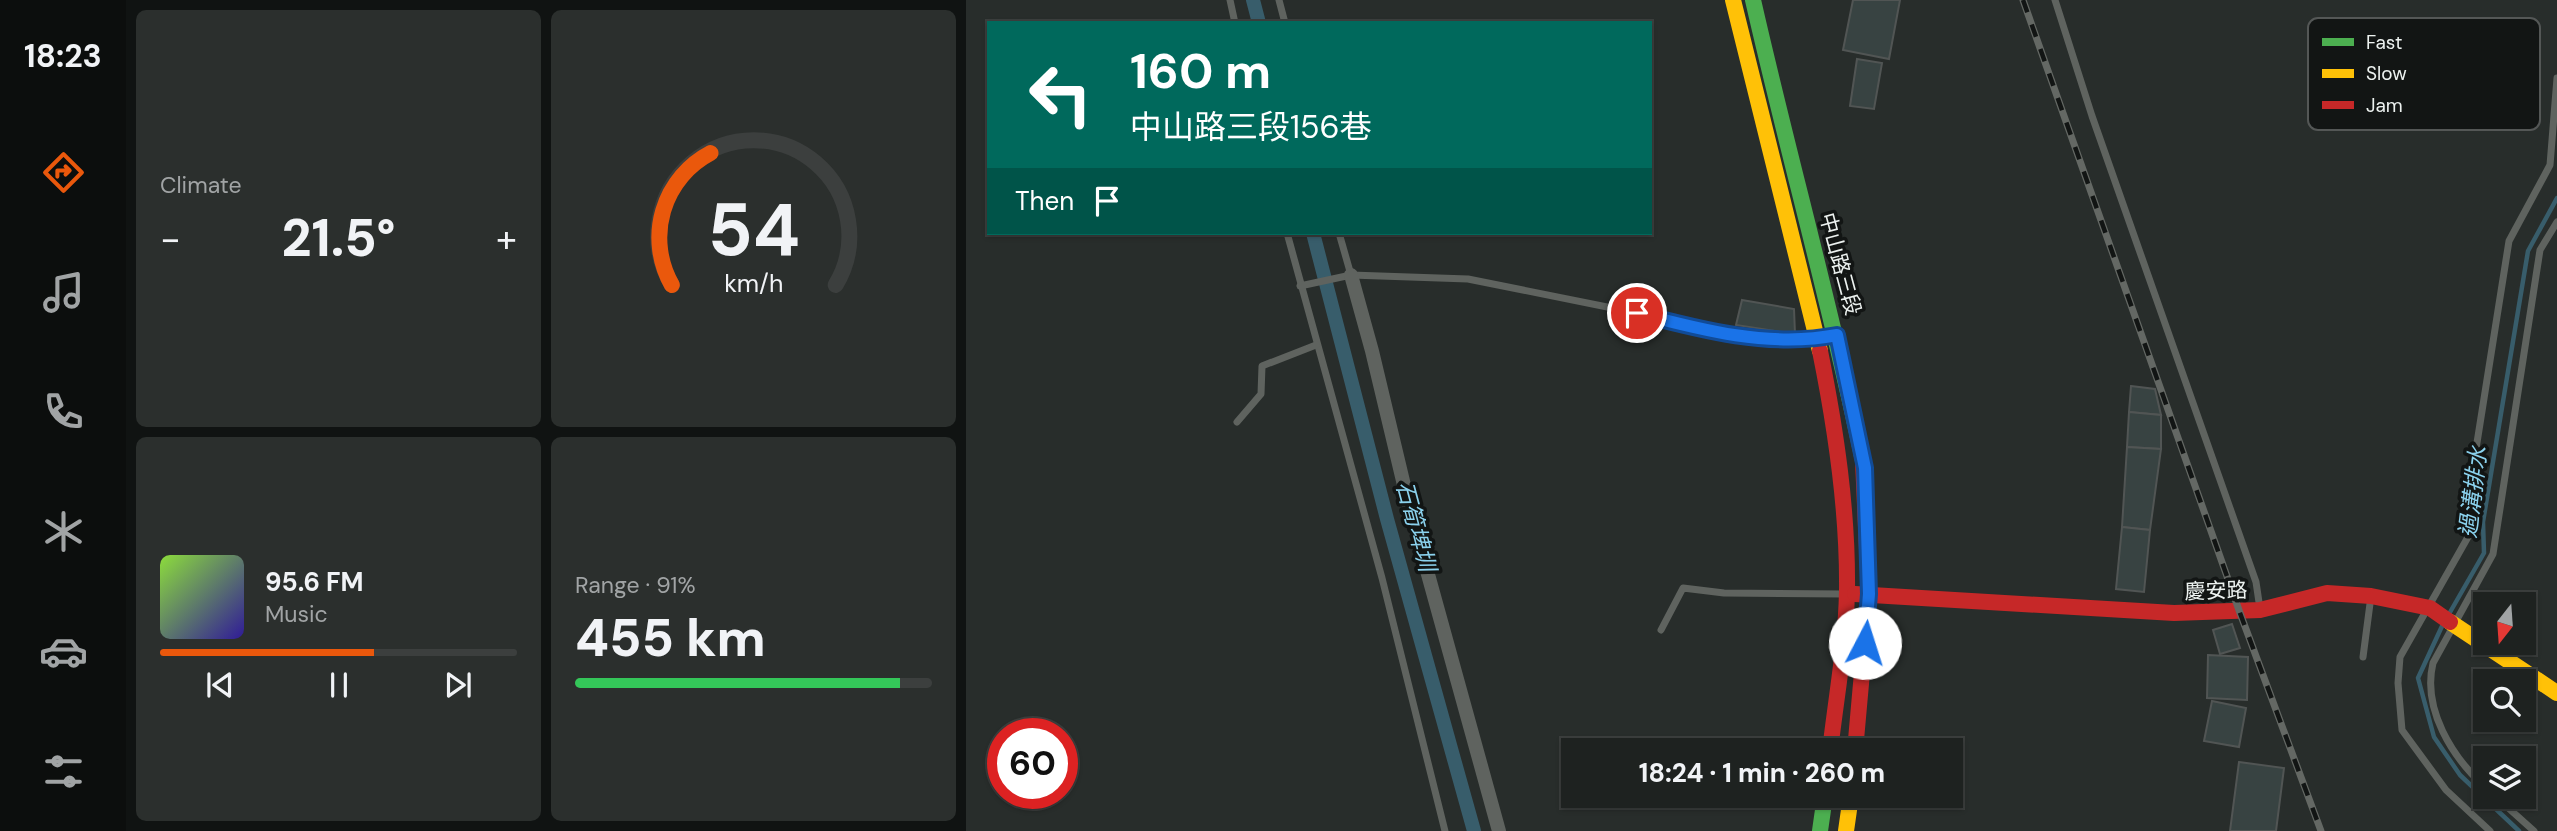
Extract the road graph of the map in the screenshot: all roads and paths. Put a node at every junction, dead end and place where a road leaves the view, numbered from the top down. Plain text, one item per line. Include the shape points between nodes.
1 (1230, 0) edge
2 (1279, 0) edge
3 (1733, 0) edge
4 (1753, 0) edge
5 (2055, 0) edge
6 (1235, 21) edge
7 (1284, 21) edge
8 (2557, 78) edge
9 (2557, 222) edge
10 (1287, 235) edge
11 (1340, 235) edge
12 (1351, 275) junction
13 (1300, 286) junction
14 (1837, 335) junction
15 (1818, 339) junction
16 (1316, 345) junction
17 (1237, 422) dead end
18 (1847, 594) junction
19 (1869, 594) junction
20 (2371, 596) junction
21 (2430, 608) junction
22 (2260, 610) junction
23 (2455, 622) junction
24 (1661, 631) dead end
25 (2363, 657) dead end
26 (2557, 693) edge
27 (1831, 738) edge
28 (1857, 738) edge
29 (2473, 776) edge
30 (1823, 808) edge
31 (1849, 808) edge
32 (2509, 809) edge
33 (1445, 831) edge
34 (1499, 831) edge
35 (1820, 831) edge
36 (1846, 831) edge
37 (2490, 831) edge
38 (2534, 831) edge

1 - 6 lane
2 - 7 lane
3 - 15 main road, 中山路三段
4 - 14 main road, 中山路三段
5 - 22 lane via 2256,582
8 - 21 lane via 2550,165 2509,241 2466,512 2468,537
9 - 23 lane via 2540,250 2493,554
10 - 13 lane
11 - 12 lane
12 - 13 lane
12 - 15 lane via 1468,279 1703,330 1783,340
12 - 34 street
13 - 16 lane
14 - 15 lane
14 - 19 main road, 中山路三段 via 1865,468
15 - 18 main road, 中山路三段 via 1846,517
16 - 17 lane via 1262,366 1261,394
16 - 33 lane via 1382,578
18 - 19 main road, 慶安路
18 - 24 lane via 1683,588
18 - 27 main road, 中山路三段
19 - 22 main road, 慶安路 via 2174,613
19 - 28 main road, 中山路三段
20 - 21 main road, 慶安路
20 - 22 main road, 慶安路 via 2328,593
20 - 25 lane
21 - 23 main road, 慶安路
21 - 37 lane via 2400,657 2402,730 2451,796
23 - 26 main road, 慶安路
23 - 29 lane via 2432,663 2428,681 2444,734
30 - 35 main road
31 - 36 main road
32 - 38 lane

